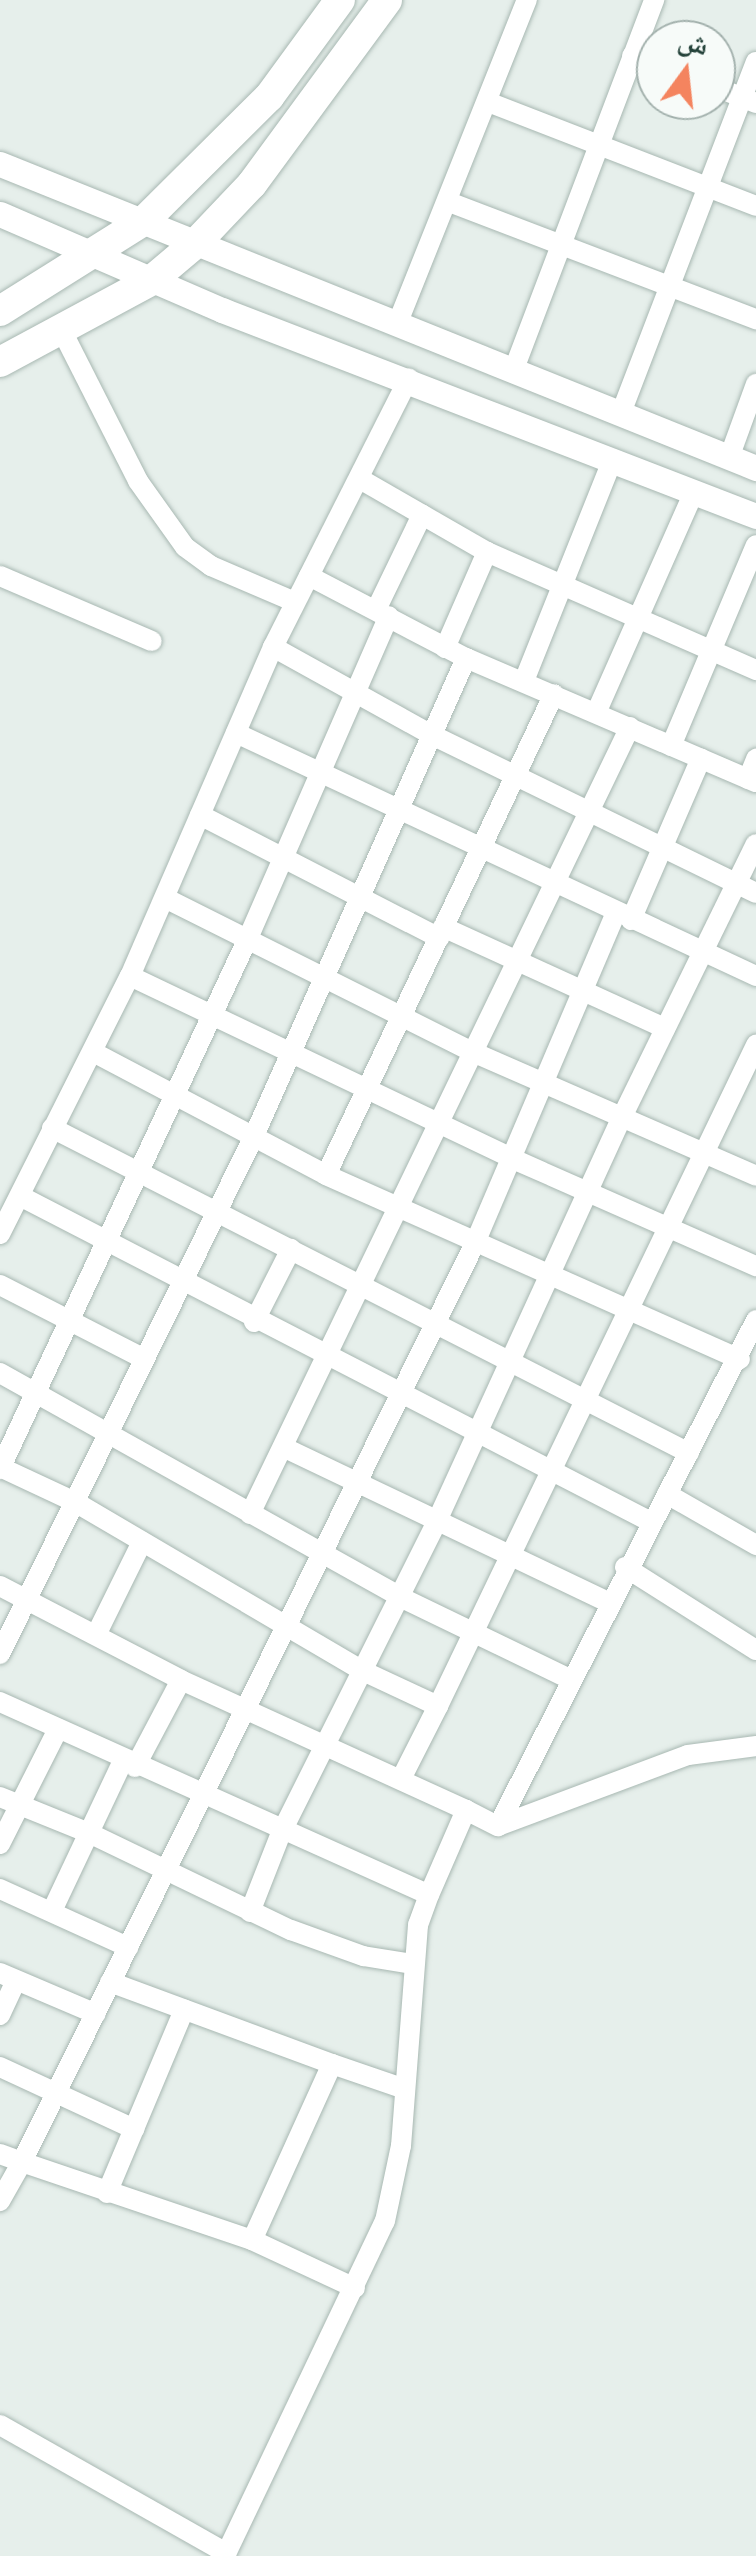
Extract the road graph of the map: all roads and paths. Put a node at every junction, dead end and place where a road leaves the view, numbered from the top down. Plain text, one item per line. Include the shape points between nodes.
1 (340, 0) edge
2 (387, 0) edge
3 (527, 0) edge
4 (654, 0) edge
5 (632, 56) junction
6 (636, 58) edge
7 (756, 62) edge
8 (749, 100) edge
9 (488, 102) junction
10 (598, 142) junction
11 (0, 164) edge
12 (708, 186) junction
13 (450, 202) junction
14 (756, 206) edge
15 (0, 214) edge
16 (145, 220) junction
17 (196, 243) junction
18 (558, 244) junction
19 (97, 254) junction
20 (152, 280) junction
21 (669, 286) junction
22 (0, 310) edge
23 (756, 319) edge
24 (398, 322) junction
25 (61, 329) junction
26 (0, 362) edge
27 (514, 370) junction
28 (410, 378) junction
29 (756, 384) edge
30 (621, 413) junction
31 (729, 458) junction
32 (612, 460) junction
33 (756, 468) edge
34 (360, 480) junction
35 (694, 492) junction
36 (422, 515) junction
37 (756, 516) edge
38 (756, 545) edge
39 (487, 552) junction
40 (0, 576) edge
41 (309, 576) junction
42 (560, 585) junction
43 (295, 602) junction
44 (382, 613) junction
45 (638, 620) junction
46 (152, 640) dead end
47 (273, 647) junction
48 (445, 648) junction
49 (712, 650) junction
50 (466, 658) junction
51 (756, 670) edge
52 (524, 681) junction
53 (353, 693) junction
54 (554, 694) junction
55 (596, 713) junction
56 (630, 727) junction
57 (236, 734) junction
58 (432, 736) junction
59 (671, 746) junction
60 (701, 758) junction
61 (753, 774) edge
62 (318, 775) junction
63 (513, 775) junction
64 (400, 812) junction
65 (200, 814) junction
66 (589, 815) junction
67 (756, 844) edge
68 (476, 851) junction
69 (663, 851) junction
70 (283, 858) junction
71 (555, 882) junction
72 (736, 884) junction
73 (756, 894) edge
74 (360, 897) junction
75 (164, 898) junction
76 (623, 916) junction
77 (441, 933) junction
78 (249, 936) junction
79 (702, 950) junction
80 (518, 961) junction
81 (324, 974) junction
82 (130, 976) junction
83 (756, 976) edge
84 (584, 992) junction
85 (402, 1012) junction
86 (212, 1015) junction
87 (666, 1028) junction
88 (756, 1046) edge
89 (93, 1052) junction
90 (475, 1053) junction
91 (290, 1055) junction
92 (543, 1084) junction
93 (366, 1090) junction
94 (176, 1094) junction
95 (621, 1118) junction
96 (442, 1125) junction
97 (52, 1128) junction
98 (254, 1136) junction
99 (707, 1154) junction
100 (513, 1160) junction
101 (140, 1171) junction
102 (326, 1174) junction
103 (756, 1176) edge
104 (589, 1192) junction
105 (20, 1196) junction
106 (400, 1209) junction
107 (216, 1212) junction
108 (672, 1229) junction
109 (0, 1234) edge
110 (105, 1241) junction
111 (475, 1242) junction
112 (290, 1250) junction
113 (756, 1266) edge
114 (548, 1276) junction
115 (181, 1283) junction
116 (0, 1286) edge
117 (364, 1288) junction
118 (630, 1314) junction
119 (68, 1320) junction
120 (756, 1320) edge
121 (434, 1321) junction
122 (254, 1322) junction
123 (142, 1357) junction
124 (329, 1359) junction
125 (510, 1360) junction
126 (740, 1360) junction
127 (0, 1373) edge
128 (36, 1391) junction
129 (398, 1394) junction
130 (589, 1399) junction
131 (109, 1430) junction
132 (477, 1437) junction
133 (285, 1448) junction
134 (689, 1453) junction
135 (0, 1468) edge
136 (555, 1474) junction
137 (356, 1480) junction
138 (667, 1494) junction
139 (75, 1502) junction
140 (250, 1514) junction
141 (651, 1522) junction
142 (436, 1523) junction
143 (142, 1542) junction
144 (756, 1545) edge
145 (322, 1554) junction
146 (512, 1558) junction
147 (625, 1567) junction
148 (0, 1586) edge
149 (400, 1598) junction
150 (26, 1600) junction
151 (608, 1602) junction
152 (286, 1629) junction
153 (96, 1635) junction
154 (474, 1635) junction
155 (756, 1650) edge
156 (0, 1654) edge
157 (363, 1671) junction
158 (570, 1678) junction
159 (180, 1680) junction
160 (0, 1702) edge
161 (438, 1706) junction
162 (244, 1707) junction
163 (58, 1728) junction
164 (324, 1746) junction
165 (756, 1746) edge
166 (129, 1764) junction
167 (401, 1780) junction
168 (204, 1798) junction
169 (9, 1801) edge
170 (466, 1810) junction
171 (498, 1826) junction
172 (90, 1833) junction
173 (280, 1833) junction
174 (0, 1844) edge
175 (166, 1870) junction
176 (0, 1888) edge
177 (429, 1895) junction
178 (52, 1911) junction
179 (250, 1912) junction
180 (128, 1947) junction
181 (413, 1964) junction
182 (8, 1977) edge
183 (110, 1982) junction
184 (184, 2010) junction
185 (0, 2014) edge
186 (96, 2014) junction
187 (332, 2064) junction
188 (0, 2067) edge
189 (405, 2089) junction
190 (56, 2092) junction
191 (134, 2130) junction
192 (0, 2154) edge
193 (22, 2162) junction
194 (107, 2193) junction
195 (0, 2201) edge
196 (252, 2240) junction
197 (355, 2288) junction
198 (0, 2425) edge
199 (225, 2555) edge

1 - 16 main road via 269,97
2 - 17 main road via 273,157
3 - 9 street
4 - 5 street
5 - 6 street
5 - 10 street
7 - 8 street
8 - 12 street
9 - 10 street
9 - 13 street
10 - 12 street
10 - 18 street
11 - 16 street
12 - 14 street
12 - 21 street
13 - 18 street
13 - 24 street
15 - 19 street
16 - 17 street
16 - 19 main road
17 - 20 main road
17 - 24 street
18 - 21 street
18 - 27 street
19 - 20 street
19 - 22 main road
20 - 25 main road
20 - 28 street
21 - 23 street
21 - 30 street
24 - 27 street
25 - 26 main road
25 - 43 street via 138,480 185,547
27 - 30 street
28 - 32 street
28 - 34 street
29 - 31 street
30 - 31 street
31 - 33 street
32 - 35 street
32 - 42 street
34 - 36 street
34 - 41 street
35 - 37 street
35 - 45 street
36 - 39 street
36 - 44 street
38 - 49 street
39 - 42 street
39 - 48 street
40 - 46 street
41 - 43 street
41 - 44 street
42 - 45 street
42 - 52 street
43 - 47 street
44 - 48 street
44 - 53 street
45 - 49 street
45 - 55 street
47 - 53 street
47 - 57 street
48 - 50 street
49 - 51 street
49 - 59 street
50 - 52 street
50 - 58 street
52 - 54 street
53 - 58 street
53 - 62 street
54 - 55 street
54 - 63 street
55 - 56 street
56 - 59 street
56 - 66 street
57 - 62 street
57 - 65 street
58 - 63 street
58 - 64 street
59 - 60 street
60 - 61 street
60 - 69 street
62 - 64 street
62 - 70 street
63 - 66 street
63 - 68 street
64 - 68 street
64 - 74 street
65 - 70 street
65 - 75 street
66 - 69 street
66 - 71 street
67 - 72 street
68 - 71 street
68 - 77 street
69 - 72 street
69 - 76 street
70 - 74 street
70 - 78 street
71 - 76 street
71 - 80 street
72 - 73 street
72 - 79 street
74 - 77 street
74 - 81 street
75 - 78 street
75 - 82 street
76 - 79 street
76 - 84 street
77 - 80 street
77 - 85 street
78 - 81 street
78 - 86 street
79 - 83 street
79 - 87 street
80 - 84 street
80 - 90 street
81 - 85 street
81 - 91 street
82 - 86 street
82 - 89 street
84 - 87 street
84 - 92 street
85 - 90 street
85 - 93 street
86 - 91 street
86 - 94 street
87 - 95 street
88 - 99 street
89 - 94 street
89 - 97 street
90 - 92 street
90 - 96 street
91 - 93 street
91 - 98 street
92 - 95 street
92 - 100 street
93 - 96 street
93 - 102 street
94 - 98 street
94 - 101 street
95 - 99 street
95 - 104 street
96 - 100 street
96 - 106 street
97 - 101 street
97 - 105 street
98 - 102 street
98 - 107 street
99 - 103 street
99 - 108 street
100 - 104 street
100 - 111 street
101 - 107 street
101 - 110 street
102 - 106 street
104 - 108 street
104 - 114 street
105 - 109 street
105 - 110 street
106 - 111 street
106 - 117 street
107 - 112 street
107 - 115 street
108 - 113 street
108 - 118 street
110 - 115 street
110 - 119 street
111 - 114 street
111 - 121 street
112 - 117 street
112 - 122 street
114 - 118 street
114 - 125 street
115 - 122 street
115 - 123 street
116 - 119 street
117 - 121 street
117 - 124 street
118 - 126 street
118 - 130 street
119 - 123 street
119 - 128 street
120 - 126 street
121 - 125 street
121 - 129 street
122 - 124 street
123 - 131 street
124 - 129 street
124 - 133 street
125 - 130 street
125 - 132 street
126 - 134 street
127 - 128 street
128 - 131 street
128 - 135 street
129 - 132 street
129 - 137 street
130 - 134 street
130 - 136 street
131 - 139 street
131 - 140 street
132 - 136 street
132 - 142 street
133 - 137 street
133 - 140 street
134 - 138 street
135 - 139 street
136 - 141 street
136 - 146 street
137 - 142 street
137 - 145 street
138 - 141 street
138 - 144 street
139 - 143 street
139 - 150 street
140 - 145 street
141 - 147 street
142 - 146 street
142 - 149 street
143 - 152 street
143 - 153 street
145 - 149 street
145 - 152 street
146 - 151 street
146 - 154 street
147 - 151 street
147 - 155 street
148 - 150 street
149 - 154 street
149 - 157 street
150 - 153 street
150 - 156 street
151 - 158 street
152 - 157 street
152 - 162 street
153 - 159 street
154 - 158 street
154 - 161 street
157 - 161 street
157 - 164 street
158 - 171 street
159 - 162 street
159 - 166 street
160 - 163 street
161 - 167 street
162 - 164 street
162 - 168 street
163 - 166 street
163 - 169 street
164 - 167 street
164 - 173 street
165 - 171 street via 725,1746 662,1764
166 - 168 street
166 - 172 street
167 - 170 street
168 - 173 street
168 - 175 street
169 - 172 street
169 - 174 street
170 - 171 street
170 - 177 street
172 - 175 street
172 - 178 street
173 - 177 street
173 - 179 street
175 - 179 street
175 - 180 street
176 - 178 street
177 - 181 street
178 - 180 street
179 - 181 street via 347,1952
180 - 183 street
181 - 189 street
182 - 185 street
182 - 186 street
183 - 184 street
183 - 186 street
184 - 187 street
184 - 191 street
186 - 190 street
187 - 189 street
187 - 196 street
188 - 190 street
189 - 197 street via 385,2221
190 - 191 street
190 - 193 street
191 - 194 street
192 - 193 street
193 - 194 street
193 - 195 street
194 - 196 street
196 - 197 street
197 - 199 street
198 - 199 street

